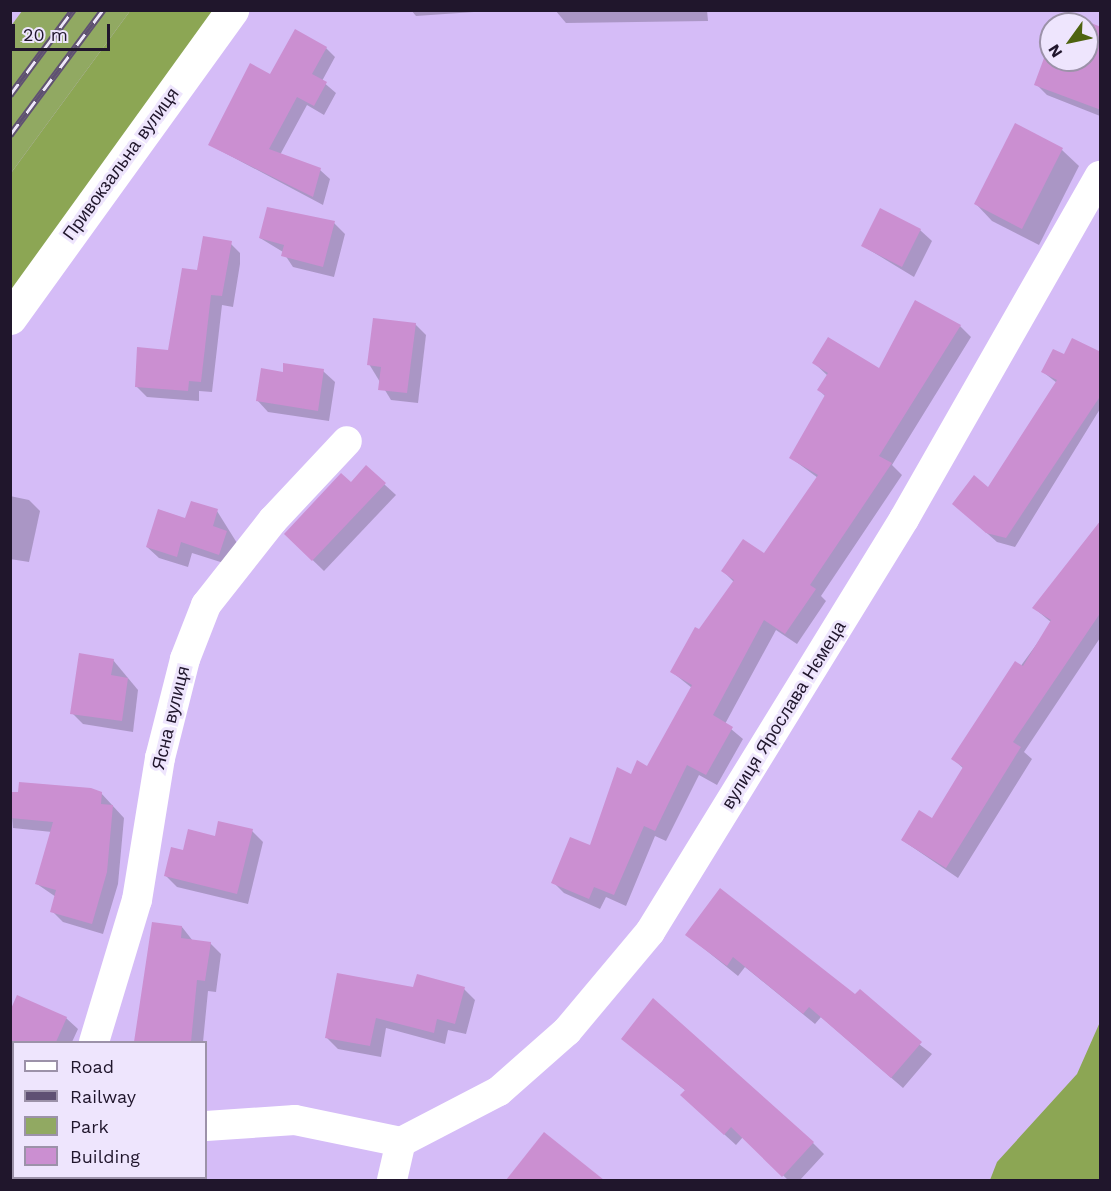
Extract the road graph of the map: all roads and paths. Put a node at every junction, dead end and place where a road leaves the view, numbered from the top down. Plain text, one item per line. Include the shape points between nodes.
1 (232, 10) edge
2 (1101, 176) edge
3 (10, 318) edge
4 (347, 441) dead end
5 (94, 1041) edge
6 (207, 1126) edge
7 (401, 1142) junction
8 (392, 1180) edge

1 - 3 street, Привокзальна вулиця
2 - 7 street, вулиця Ярослава Нємеца via 904,519 650,932 567,1031 499,1091
4 - 5 street, Ясна вулиця via 273,520 206,605 174,703 137,900
6 - 7 street via 295,1120
7 - 8 street

